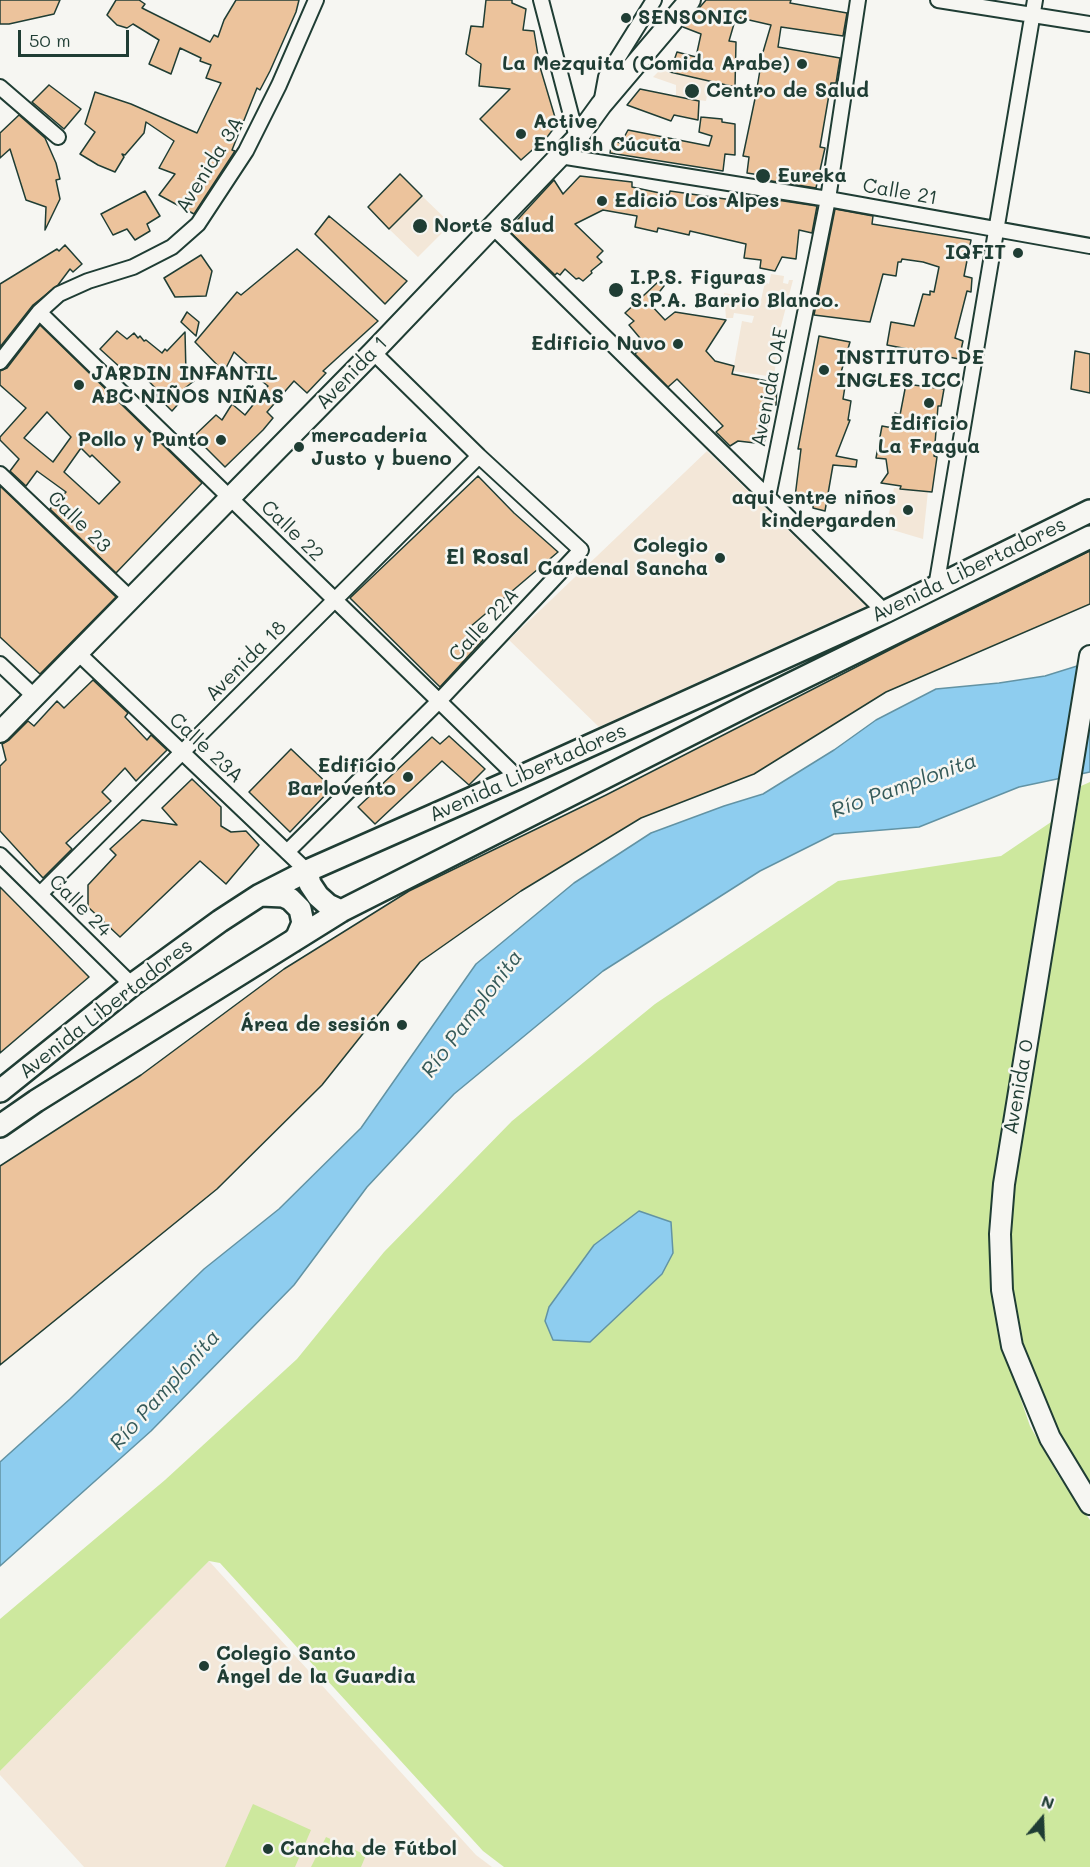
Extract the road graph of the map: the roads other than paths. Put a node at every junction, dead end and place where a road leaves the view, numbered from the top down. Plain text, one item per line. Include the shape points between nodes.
1 (316, 0) edge
2 (541, 0) edge
3 (654, 0) edge
4 (690, 0) edge
5 (858, 0) edge
6 (938, 0) edge
7 (1035, 0) edge
8 (1032, 15) junction
9 (1090, 24) edge
10 (0, 87) edge
11 (601, 105) junction
12 (58, 137) dead end
13 (577, 138) junction
14 (560, 156) junction
15 (828, 199) junction
16 (493, 227) junction
17 (996, 230) junction
18 (1090, 246) edge
19 (39, 312) junction
20 (373, 352) junction
21 (0, 362) edge
22 (479, 456) junction
23 (0, 474) edge
24 (768, 497) junction
25 (230, 498) junction
26 (1090, 511) edge
27 (1090, 537) edge
28 (936, 587) junction
29 (131, 599) junction
30 (335, 600) junction
31 (885, 612) junction
32 (78, 653) junction
33 (1090, 656) edge
34 (0, 664) edge
35 (35, 697) junction
36 (439, 701) junction
37 (0, 732) edge
38 (182, 752) junction
39 (518, 778) junction
40 (287, 852) junction
41 (0, 855) edge
42 (307, 871) junction
43 (40, 894) junction
44 (260, 895) junction
45 (341, 911) junction
46 (292, 942) junction
47 (132, 985) junction
48 (0, 1091) edge
49 (0, 1126) edge
50 (1090, 1504) edge

1 - 19 street, Avenida 3A via 246,151 198,225 172,246 133,267 59,294
2 - 13 street
3 - 11 street via 606,77
4 - 11 street, Avenida 1
5 - 15 street, Avenida 0AE
6 - 8 street
7 - 8 street
8 - 9 street
8 - 17 street
10 - 12 street
11 - 13 street, Avenida 1
13 - 14 street, Avenida 1
14 - 15 street, Calle 21
14 - 16 street, Avenida 1
15 - 17 street, Calle 21
15 - 24 street, Avenida 0AE
16 - 20 street, Avenida 1
16 - 24 street
17 - 18 street, Calle 21
17 - 28 street
19 - 21 street, Avenida 3A
19 - 25 street, Calle 22
20 - 22 street, Calle 22A
20 - 25 street, Avenida 1
22 - 30 street, Avenida 18
22 - 36 street, Calle 22A via 581,550
23 - 29 street, Calle 23
24 - 31 street
25 - 29 street, Avenida 1
25 - 30 street, Calle 22
26 - 28 main road, Avenida Libertadores
27 - 45 main road, Avenida Libertadores
28 - 31 main road, Avenida Libertadores
29 - 32 street, Avenida 1
30 - 36 street, Calle 22
30 - 38 street, Avenida 18
31 - 39 main road, Avenida Libertadores
32 - 35 street, Avenida 1
32 - 38 street, Calle 23A
33 - 50 street, Avenida 0 via 1004,1184 1000,1234 1002,1290 1012,1346 1050,1438
34 - 35 street
35 - 37 street, Avenida 1
36 - 39 street, Calle 22
36 - 40 street, Calle 22A
38 - 40 street, Calle 23A
38 - 43 street, Avenida 18
39 - 42 main road, Avenida Libertadores
40 - 42 street, Calle 23A
41 - 43 street, Calle 24
42 - 44 main road, Avenida Libertadores
42 - 45 main road via 318,896
43 - 47 street, Calle 24
44 - 46 main road via 283,896 296,903 302,916 301,930
44 - 47 main road, Avenida Libertadores
45 - 46 main road, Avenida Libertadores
46 - 49 main road, Avenida Libertadores
47 - 48 main road, Avenida Libertadores

